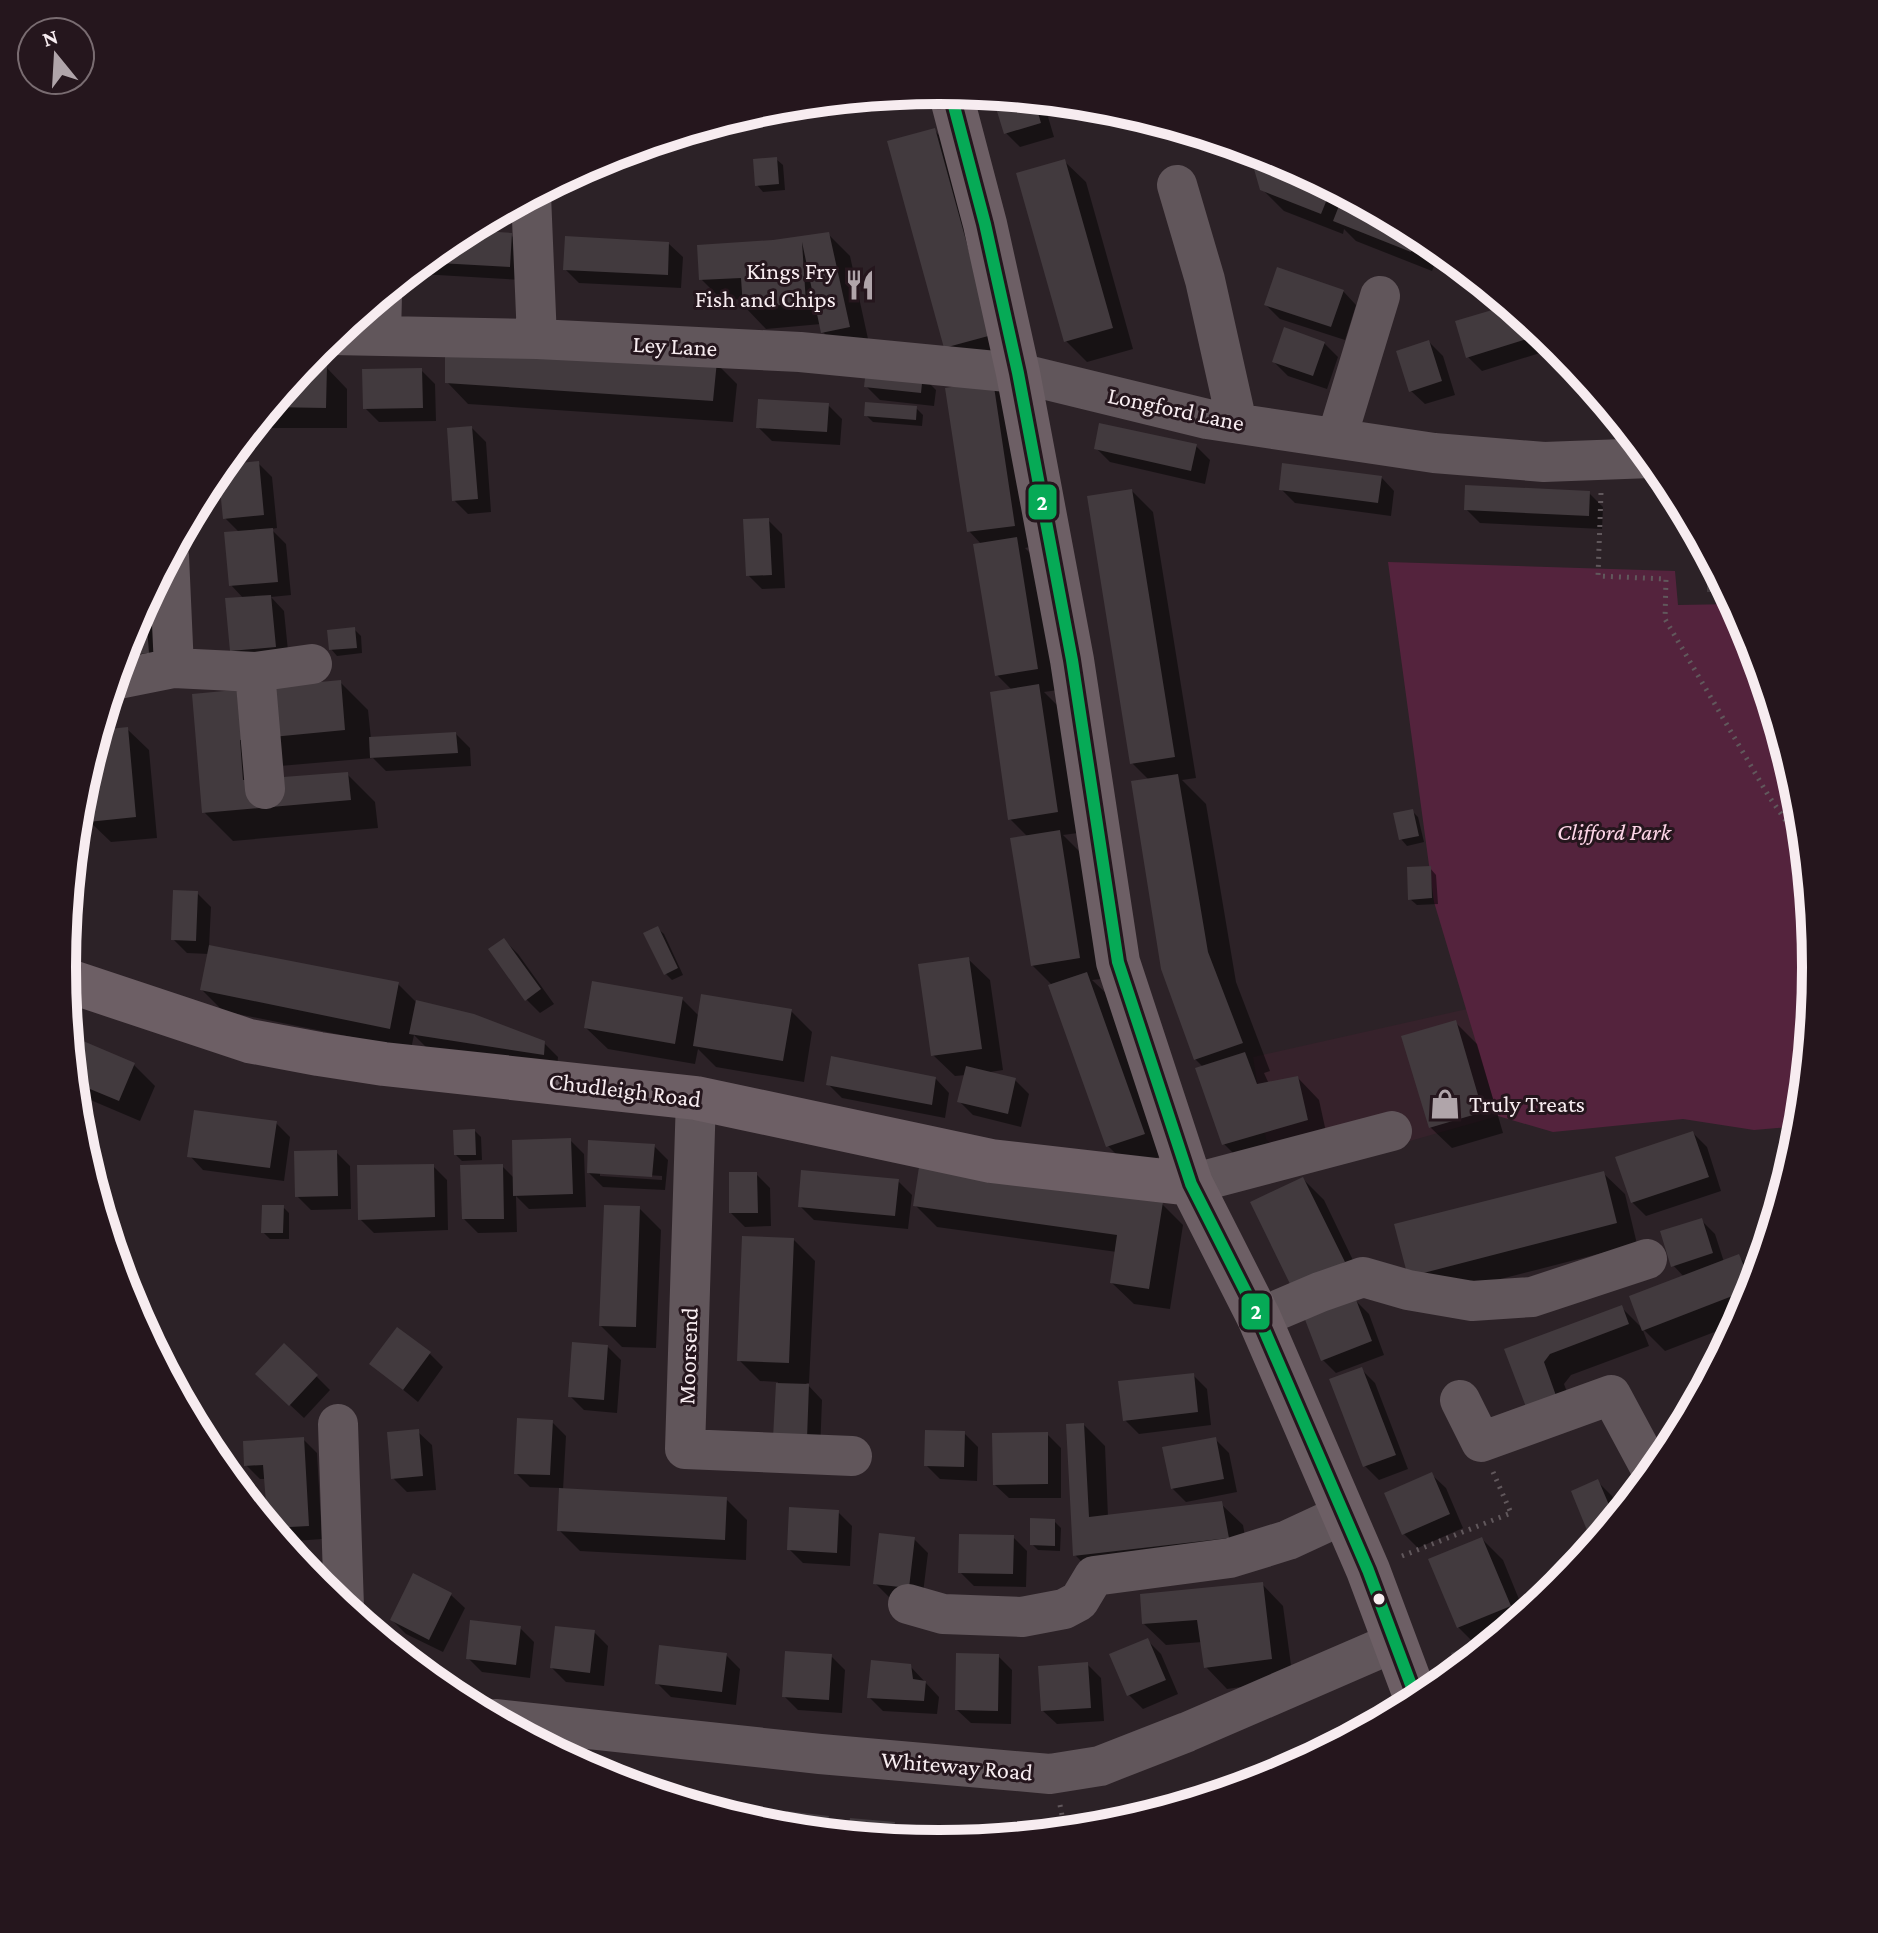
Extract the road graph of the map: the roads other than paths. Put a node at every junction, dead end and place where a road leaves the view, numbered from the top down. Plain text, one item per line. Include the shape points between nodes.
1 (953, 104) edge
2 (1177, 185) dead end
3 (531, 206) edge
4 (1380, 296) dead end
5 (382, 308) edge
6 (352, 335) edge
7 (381, 335) junction
8 (537, 339) junction
9 (1018, 373) junction
10 (1237, 423) junction
11 (1337, 437) junction
12 (1637, 459) edge
13 (170, 576) edge
14 (312, 664) dead end
15 (174, 668) junction
16 (255, 672) junction
17 (126, 678) edge
18 (265, 789) dead end
19 (77, 984) edge
20 (696, 1098) junction
21 (1392, 1131) dead end
22 (1191, 1184) junction
23 (1647, 1259) dead end
24 (1259, 1318) junction
25 (1460, 1400) dead end
26 (338, 1424) dead end
27 (852, 1456) dead end
28 (1646, 1461) edge
29 (1342, 1515) junction
30 (343, 1590) edge
31 (908, 1604) dead end
32 (1395, 1642) junction
33 (1412, 1688) edge
34 (522, 1722) edge

1 - 9 main road
2 - 10 street
3 - 8 street
4 - 11 street
5 - 7 street
6 - 7 street, Ley Lane
7 - 8 street, Ley Lane
8 - 9 street, Ley Lane via 800,352
9 - 10 street, Longford Lane
9 - 22 main road via 1072,660 1118,962
10 - 11 street, Longford Lane
11 - 12 street, Longford Lane via 1434,453 1544,462
13 - 15 street
14 - 16 street
15 - 16 street
15 - 17 street
16 - 18 street
19 - 20 main road, Chudleigh Road via 249,1041 384,1064
20 - 22 main road, Chudleigh Road via 991,1161
20 - 27 street, Moorsend via 685,1449
21 - 22 street
22 - 24 main road
23 - 24 street via 1532,1297 1472,1301 1363,1277
24 - 29 main road
25 - 28 street via 1481,1442 1611,1395
26 - 30 street
29 - 31 street via 1230,1558 1094,1576 1079,1601 1064,1609 1022,1617 943,1614
29 - 32 main road
32 - 33 main road
32 - 34 street, Whiteway Road via 1100,1766 1050,1774

